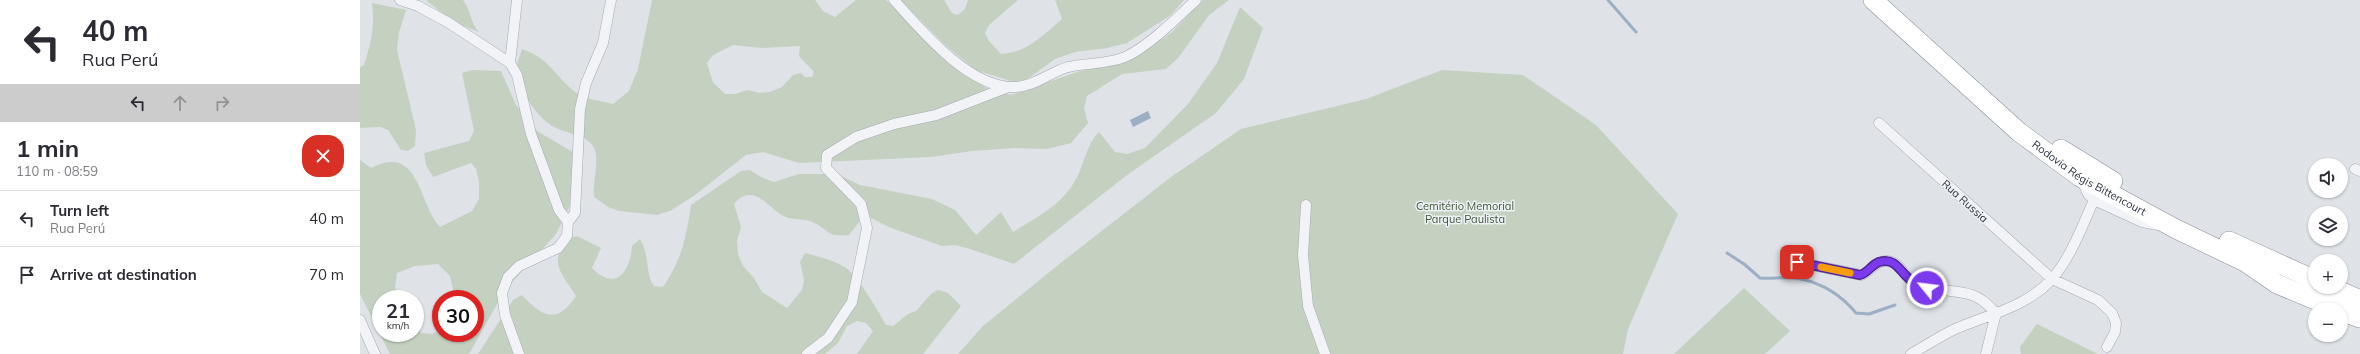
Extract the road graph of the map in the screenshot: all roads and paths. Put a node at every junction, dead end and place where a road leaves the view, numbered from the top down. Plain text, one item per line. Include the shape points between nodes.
1 (400, 0) edge
2 (517, 0) edge
3 (611, 0) edge
4 (894, 0) edge
5 (1196, 0) edge
6 (1874, 0) edge
7 (1890, 0) edge
8 (510, 63) junction
9 (1008, 87) junction
10 (1879, 122) dead end
11 (2080, 177) junction
12 (2094, 200) junction
13 (1306, 205) dead end
14 (568, 222) junction
15 (2176, 229) junction
16 (1797, 262) dead end
17 (2308, 277) edge
18 (2052, 279) junction
19 (2347, 294) edge
20 (2360, 300) edge
21 (2320, 302) edge
22 (1996, 313) junction
23 (2348, 313) edge
24 (2360, 318) edge
25 (360, 320) edge
26 (2107, 347) dead end
27 (375, 354) edge
28 (519, 354) edge
29 (807, 354) edge
30 (1325, 354) edge
31 (1911, 354) edge
32 (1986, 354) edge

1 - 8 street via 418,6 449,23
2 - 8 street
3 - 14 street via 603,43 586,83 580,108 575,213
4 - 9 street via 924,33 965,68 985,80
5 - 9 street via 1166,27 1126,56 1069,67 1026,86
6 - 11 highway, Rodovia Régis Bittencourt via 2019,132
7 - 17 highway, Rodovia Régis Bittencourt via 2007,106 2064,151 2155,207
8 - 14 street via 517,75 531,134 558,210
9 - 29 street via 936,115 894,124 856,137 827,155 826,168 861,204 867,228 852,302 828,338
10 - 18 street, Rua Russia
11 - 12 street via 2088,194
11 - 15 highway, Rodovia Régis Bittencourt
12 - 15 street via 2142,222
12 - 18 street via 2075,241
13 - 30 street via 1303,255 1308,306
14 - 28 street via 567,236 558,248 520,266 508,277 502,293 505,315
15 - 21 highway, Rodovia Régis Bittencourt via 2245,262 2277,284
16 - 22 street via 1860,275 1866,274 1876,263 1894,263 1916,283 1935,290 1972,295 1983,300
18 - 22 street via 2028,300
18 - 26 street, Rua Russia via 2098,300 2112,313 2116,323 2115,332
19 - 20 highway
22 - 31 street via 1953,330
22 - 32 street
23 - 24 highway
25 - 27 street

